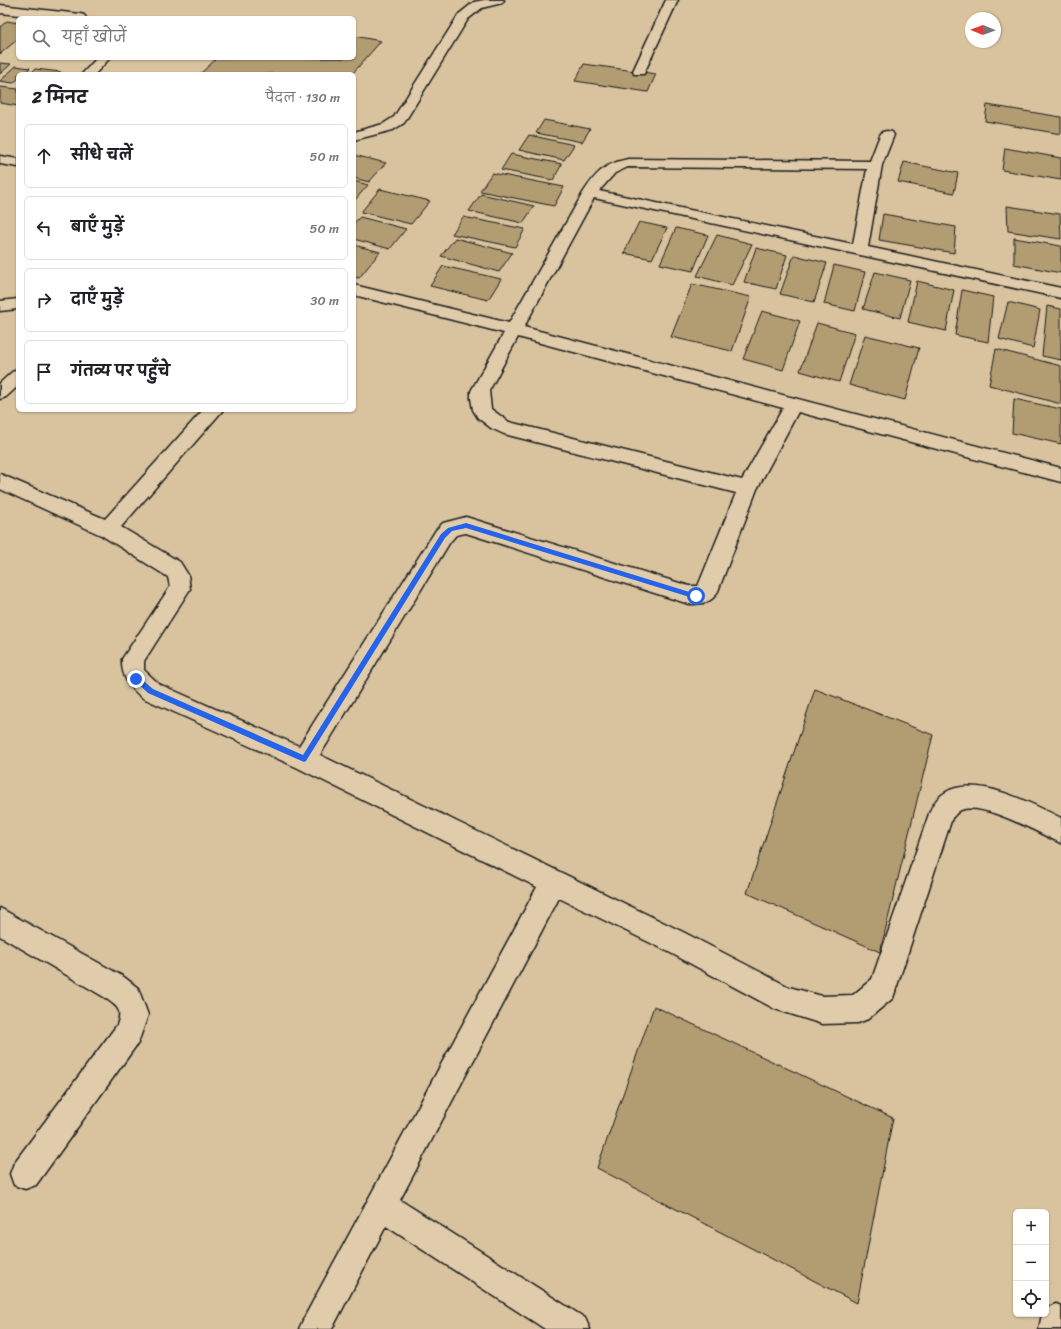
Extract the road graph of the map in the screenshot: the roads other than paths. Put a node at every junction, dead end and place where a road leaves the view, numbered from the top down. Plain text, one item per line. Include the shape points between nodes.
1 (498, 0) edge
2 (672, 0) edge
3 (2, 11) edge
4 (58, 16) edge
5 (102, 60) edge
6 (639, 71) dead end
7 (90, 72) edge
8 (356, 135) edge
9 (887, 135) dead end
10 (0, 160) edge
11 (16, 163) edge
12 (875, 165) junction
13 (590, 193) junction
14 (860, 249) junction
15 (356, 291) edge
16 (1061, 293) edge
17 (16, 304) edge
18 (0, 306) edge
19 (512, 330) junction
20 (16, 378) edge
21 (0, 393) edge
22 (793, 405) junction
23 (212, 412) edge
24 (1061, 475) edge
25 (0, 482) edge
26 (747, 489) junction
27 (108, 529) junction
28 (304, 759) junction
29 (1061, 830) edge
30 (554, 882) junction
31 (0, 921) edge
32 (25, 1174) dead end
33 (381, 1205) junction
34 (315, 1329) edge
35 (574, 1329) edge

1 - 8 street via 478,5 463,17 399,120 388,127
2 - 6 street
3 - 4 street
5 - 7 street
9 - 12 street
10 - 11 street
12 - 13 street via 628,163 606,172
12 - 14 street
13 - 14 street
13 - 19 street
14 - 16 street
15 - 19 street
17 - 18 street
19 - 22 street
19 - 26 street via 480,391 482,412 490,420 504,427
20 - 21 street
22 - 24 street
22 - 26 street
23 - 27 street
25 - 27 street
26 - 28 street via 708,591 696,596 466,526 450,529 443,536
27 - 28 street via 173,568 178,573 180,581 180,589 132,659 131,669 136,679 151,691
28 - 30 street
29 - 30 street via 991,800 977,797 962,798 950,803 942,811 883,988 858,1009 822,1010 784,1000 676,942
30 - 33 street
31 - 32 street via 114,987 128,998 134,1015 128,1033
33 - 34 street
33 - 35 street

